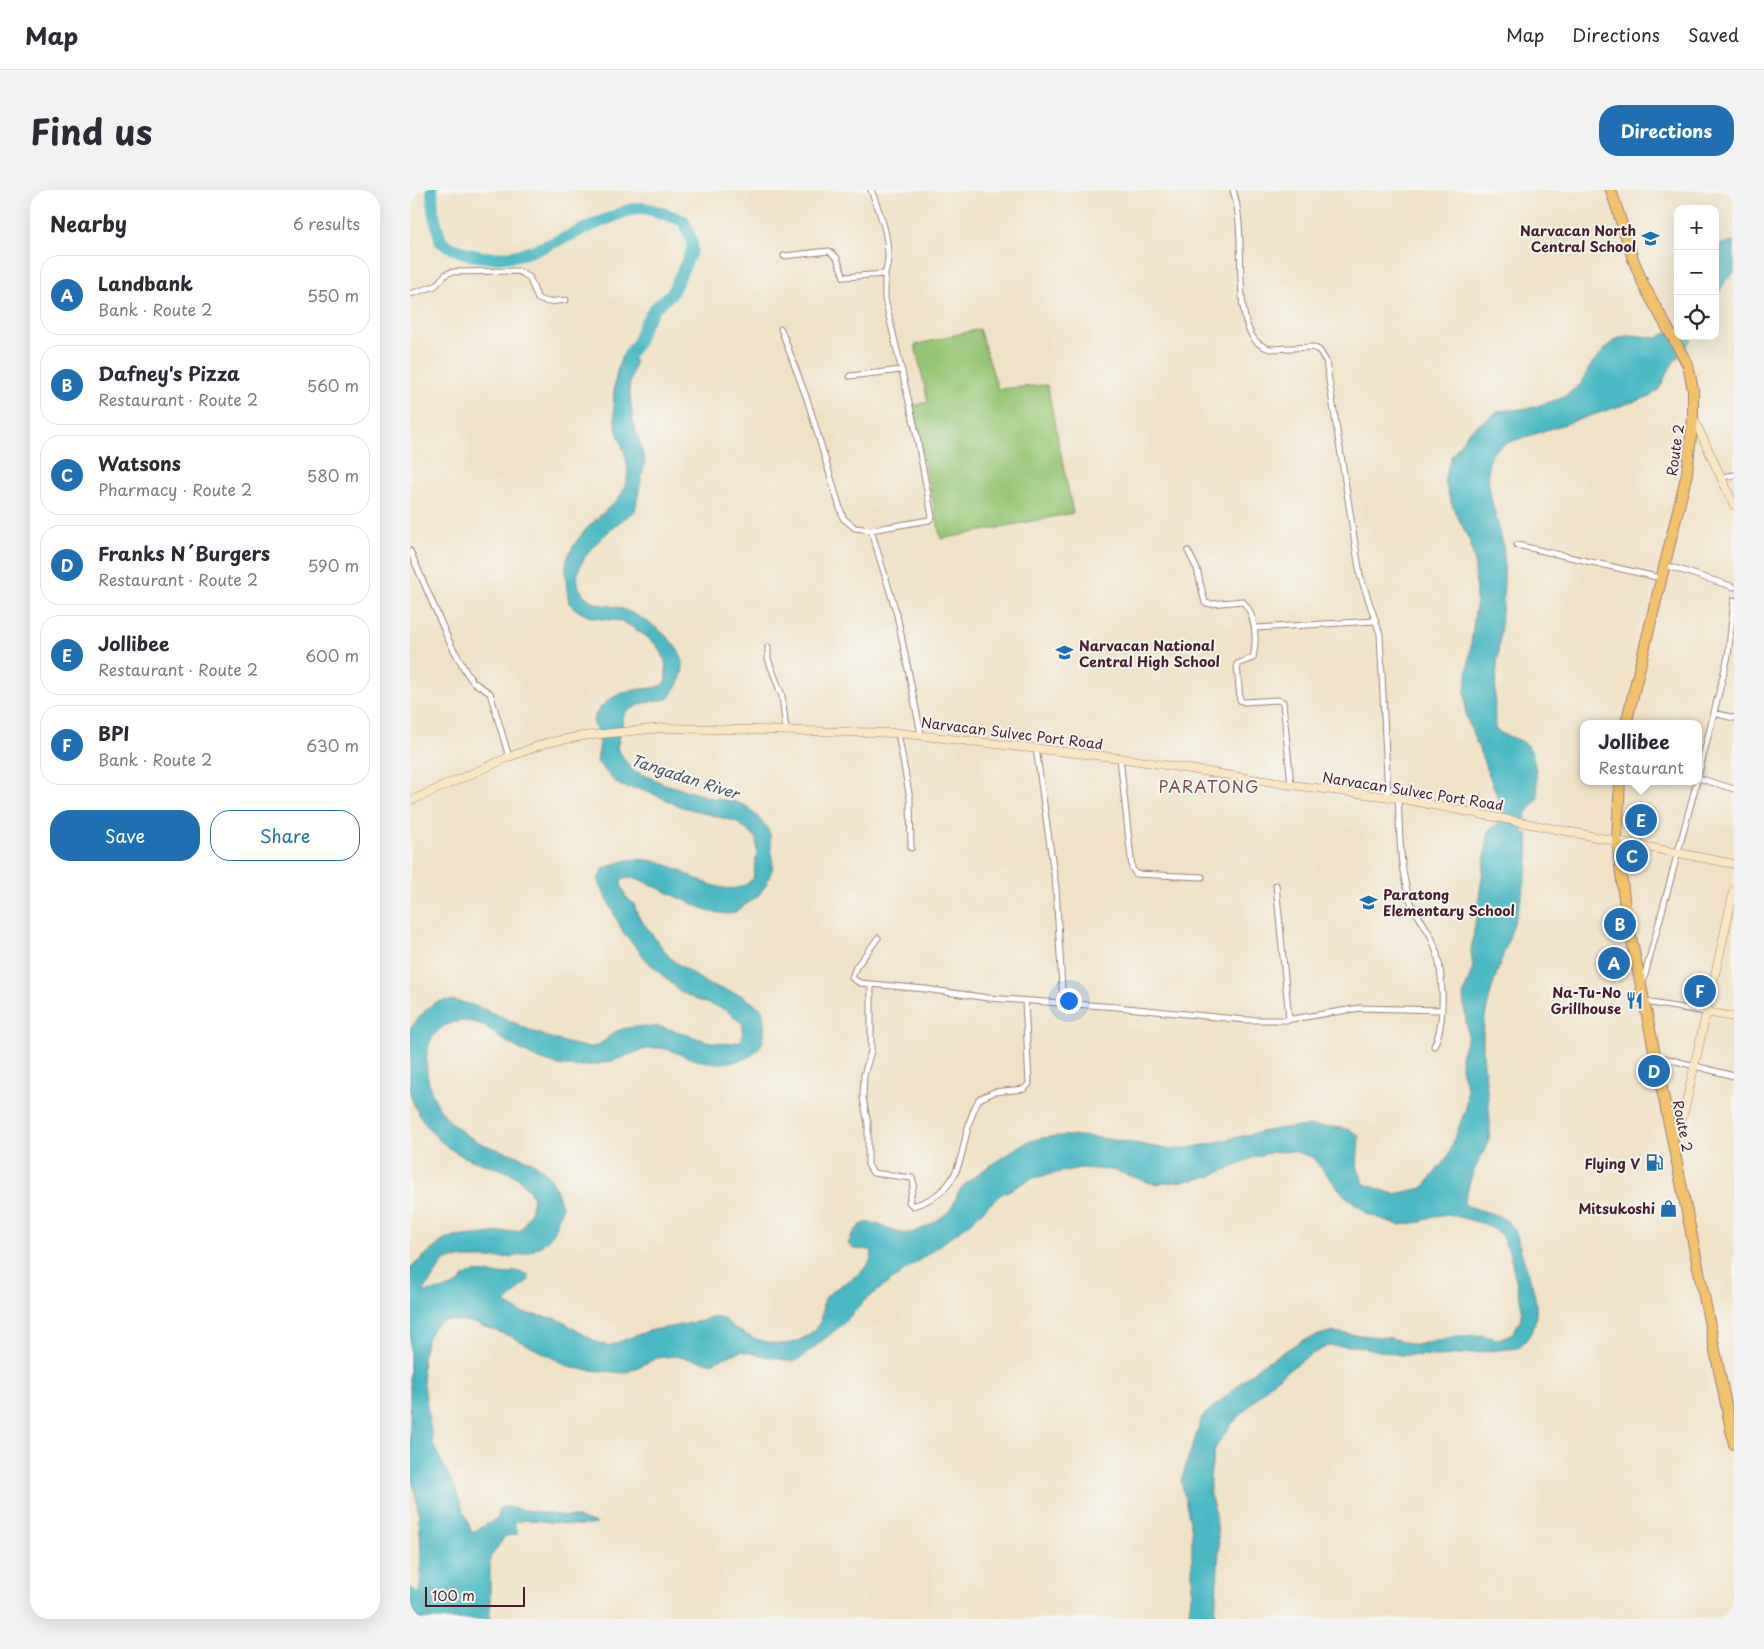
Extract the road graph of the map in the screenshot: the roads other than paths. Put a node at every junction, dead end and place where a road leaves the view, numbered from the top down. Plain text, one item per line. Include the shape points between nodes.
1 (871, 190) edge
2 (1233, 190) edge
3 (1611, 190) edge
4 (784, 256) dead end
5 (885, 274) junction
6 (410, 294) edge
7 (566, 300) dead end
8 (781, 329) dead end
9 (901, 370) junction
10 (850, 376) dead end
11 (1693, 416) junction
12 (1734, 475) edge
13 (1722, 476) junction
14 (1734, 505) edge
15 (871, 530) junction
16 (1516, 545) dead end
17 (410, 551) edge
18 (1188, 551) dead end
19 (1665, 565) junction
20 (1662, 578) junction
21 (1734, 587) edge
22 (1734, 600) edge
23 (1376, 621) junction
24 (1255, 628) junction
25 (768, 647) dead end
26 (1728, 656) junction
27 (1734, 657) edge
28 (1714, 713) junction
29 (1734, 718) edge
30 (1627, 720) edge
31 (786, 730) junction
32 (898, 733) junction
33 (921, 734) junction
34 (1036, 748) junction
35 (509, 757) junction
36 (1120, 758) junction
37 (1702, 761) edge
38 (1702, 778) edge
39 (1292, 785) junction
40 (1620, 785) edge
41 (1696, 785) edge
42 (1734, 789) edge
43 (1388, 797) junction
44 (1398, 798) junction
45 (410, 801) edge
46 (1617, 840) junction
47 (912, 848) dead end
48 (1678, 853) junction
49 (1734, 864) edge
50 (1202, 877) dead end
51 (1276, 884) dead end
52 (1734, 890) edge
53 (1731, 919) edge
54 (878, 938) dead end
55 (871, 985) junction
56 (1642, 987) junction
57 (1025, 1001) junction
58 (1644, 1002) junction
59 (1063, 1004) junction
60 (1442, 1010) junction
61 (1706, 1012) junction
62 (1734, 1017) edge
63 (1289, 1020) junction
64 (1434, 1046) dead end
65 (1655, 1056) junction
66 (1694, 1066) junction
67 (1734, 1076) edge
68 (1672, 1138) junction
69 (1734, 1444) edge

1 - 5 street via 885,231 888,260
2 - 23 street via 1241,226 1243,301 1252,337 1270,349 1313,347 1326,361 1360,575
3 - 11 highway, Route 2 via 1632,259 1688,365 1693,390
4 - 5 street via 829,250 837,258 844,276
5 - 9 street via 883,290
6 - 7 street via 435,286 452,272 518,271 529,277 538,299 548,302
8 - 15 street via 803,385 843,518 856,528
9 - 10 street
9 - 15 street via 932,517
11 - 13 street
11 - 19 highway, Route 2 via 1687,473
12 - 13 street
13 - 14 street
15 - 33 street via 897,615
16 - 20 street
17 - 35 street via 466,672 473,682 490,693
18 - 24 street via 1197,569 1205,603 1242,601
19 - 20 highway, Route 2
19 - 21 street
20 - 30 highway, Route 2
22 - 26 street
23 - 24 street
23 - 43 street via 1381,647
24 - 39 street via 1253,658 1236,664 1240,700 1283,702
25 - 31 street via 768,660 782,696
26 - 27 street
26 - 28 street
28 - 29 street
28 - 37 street
31 - 32 street, Narvacan Sulvec Port Road
31 - 35 street, Narvacan Sulvec Port Road via 662,728 596,734 546,743
32 - 33 street, Narvacan Sulvec Port Road
32 - 47 street via 910,799
33 - 34 street, Narvacan Sulvec Port Road
34 - 36 street, Narvacan Sulvec Port Road
34 - 59 street via 1056,888
35 - 45 street, Narvacan Sulvec Port Road
36 - 39 street, Narvacan Sulvec Port Road
36 - 50 street via 1132,868 1136,874
38 - 42 street
39 - 43 street, Narvacan Sulvec Port Road
40 - 46 highway, Route 2
41 - 48 street
43 - 44 street, Narvacan Sulvec Port Road
44 - 46 street, Narvacan Sulvec Port Road
44 - 60 street via 1405,881 1416,912 1434,942
46 - 48 street, Narvacan Sulvec Port Road
46 - 56 highway, Route 2 via 1625,907
48 - 49 street, Narvacan Sulvec Port Road
48 - 56 street
51 - 63 street
52 - 53 street
53 - 61 street
54 - 55 street via 852,975 855,981
55 - 57 street
55 - 57 street via 871,1051 863,1080 868,1165 873,1173 912,1178 914,1184 909,1202 913,1206 951,1183 979,1099 994,1092 1024,1089 1029,1084
56 - 58 highway, Route 2
57 - 59 street
58 - 61 street
58 - 65 highway, Route 2
59 - 63 street via 1245,1020
60 - 63 street via 1360,1008
60 - 64 street
61 - 62 street
61 - 66 street
65 - 66 street
65 - 68 highway, Route 2
66 - 67 street
66 - 68 street via 1684,1112
68 - 69 highway, Route 2

